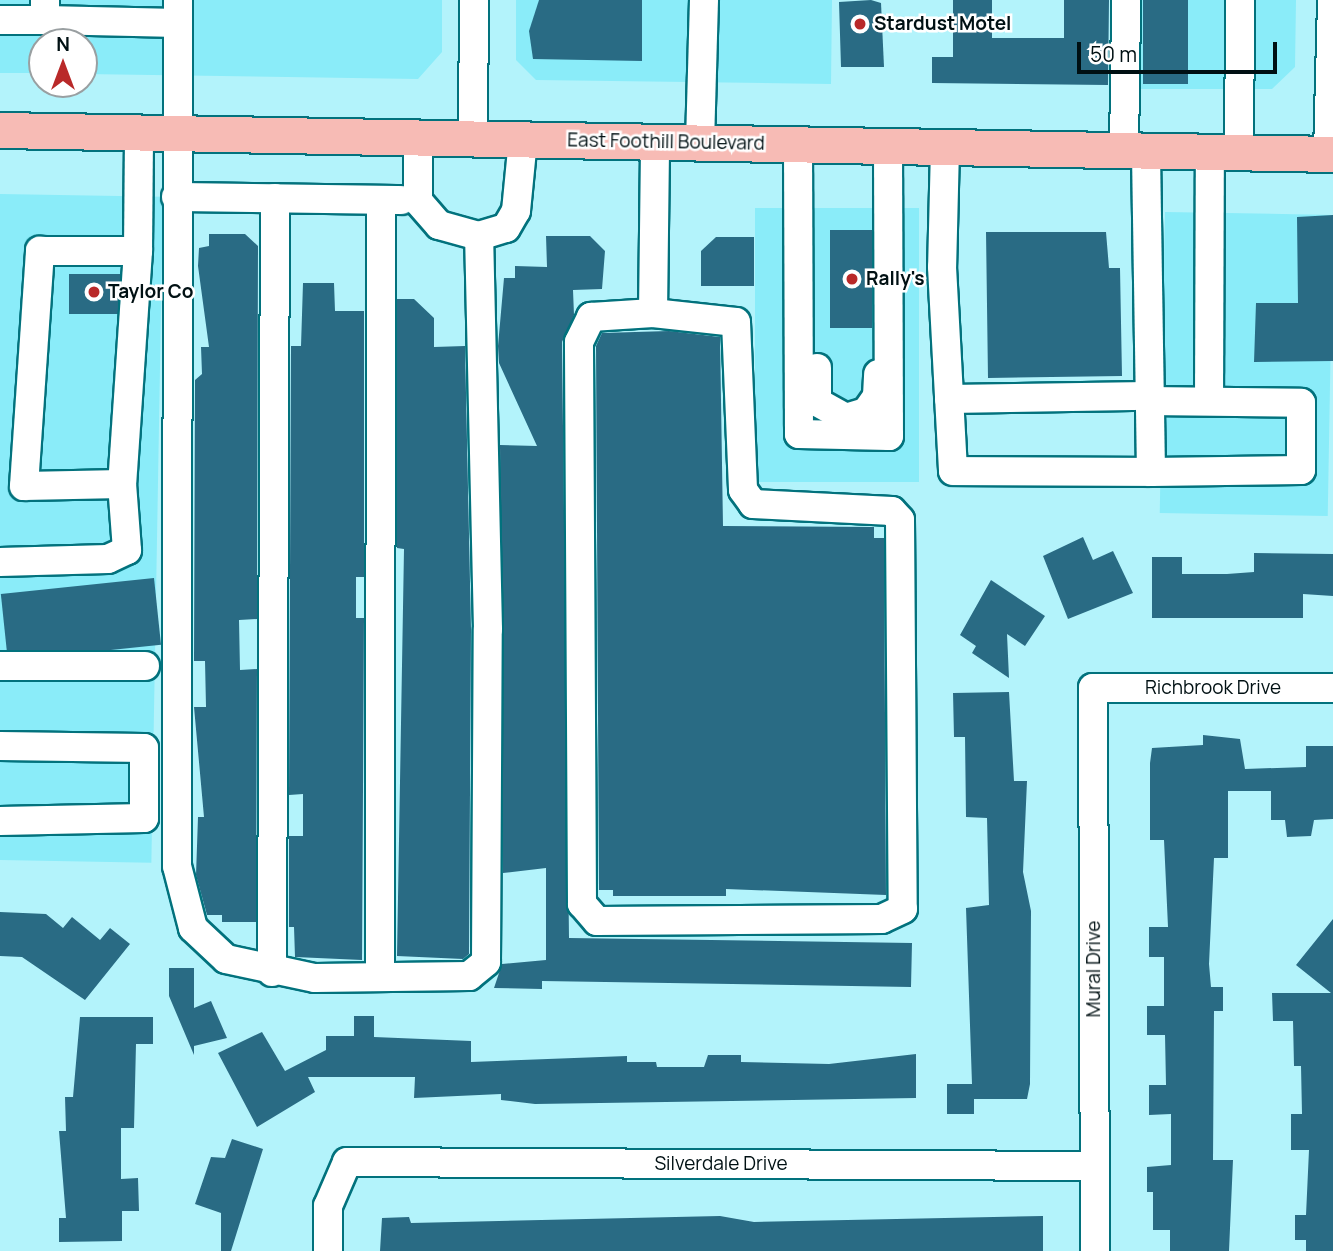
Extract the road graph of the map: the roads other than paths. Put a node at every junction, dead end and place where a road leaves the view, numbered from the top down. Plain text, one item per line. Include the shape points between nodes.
1 (474, 0) edge
2 (704, 0) edge
3 (1126, 0) edge
4 (1240, 0) edge
5 (45, 10) edge
6 (119, 11) edge
7 (178, 12) edge
8 (1332, 17) edge
9 (0, 20) edge
10 (0, 130) edge
11 (139, 131) junction
12 (177, 132) junction
13 (418, 136) junction
14 (473, 137) junction
15 (523, 139) junction
16 (655, 142) junction
17 (700, 143) junction
18 (798, 145) junction
19 (888, 147) junction
20 (945, 148) junction
21 (1135, 151) junction
22 (1225, 153) junction
23 (1330, 154) edge
24 (176, 197) junction
25 (275, 198) junction
26 (381, 200) junction
27 (418, 201) junction
28 (479, 236) junction
29 (138, 251) junction
30 (653, 313) junction
31 (949, 399) junction
32 (1148, 399) junction
33 (1209, 401) junction
34 (1151, 472) junction
35 (122, 484) junction
36 (12, 486) edge
37 (0, 562) edge
38 (0, 666) edge
39 (145, 666) dead end
40 (1093, 688) joint
41 (1333, 688) edge
42 (0, 746) edge
43 (0, 821) edge
44 (272, 972) junction
45 (380, 977) junction
46 (1095, 1166) junction
47 (328, 1251) edge
48 (1095, 1251) edge

1 - 14 street
2 - 17 street
3 - 21 street
4 - 22 street
5 - 6 street
5 - 9 street
6 - 7 street
7 - 12 street
8 - 23 street
10 - 11 main road, East Foothill Boulevard
11 - 12 main road, East Foothill Boulevard
11 - 29 street
12 - 13 main road, East Foothill Boulevard
12 - 24 street
13 - 14 main road, East Foothill Boulevard
13 - 27 street
14 - 15 main road, East Foothill Boulevard
15 - 16 main road, East Foothill Boulevard
15 - 28 street via 516,211 506,228
16 - 17 main road, East Foothill Boulevard
16 - 30 street
17 - 18 main road, East Foothill Boulevard
18 - 19 main road, East Foothill Boulevard
18 - 19 street via 799,434 889,436
19 - 20 main road, East Foothill Boulevard
20 - 21 main road, East Foothill Boulevard
20 - 31 street via 942,267
21 - 22 main road, East Foothill Boulevard
21 - 32 street
22 - 23 main road, East Foothill Boulevard
22 - 33 street
24 - 25 street
24 - 44 street via 180,891 206,945 226,959
25 - 26 street
25 - 44 street
26 - 27 street
26 - 45 street
27 - 28 street via 439,225
28 - 45 street via 489,949 486,962 469,976
29 - 35 street
29 - 36 street via 40,251
30 - 30 street via 592,317 579,342 582,904 597,921 882,919 903,909 900,520 892,511 753,504 743,491 736,322
31 - 32 street
31 - 34 street via 953,471
32 - 33 street
32 - 34 street
33 - 34 street via 1301,403 1301,470
35 - 36 street
35 - 37 street via 127,550 108,559
38 - 39 street
40 - 41 street, Richbrook Drive
40 - 46 street, Mural Drive
42 - 43 street via 144,748 144,818
44 - 45 street
46 - 47 street, Silverdale Drive via 347,1162 328,1206
46 - 48 street, Mural Drive

